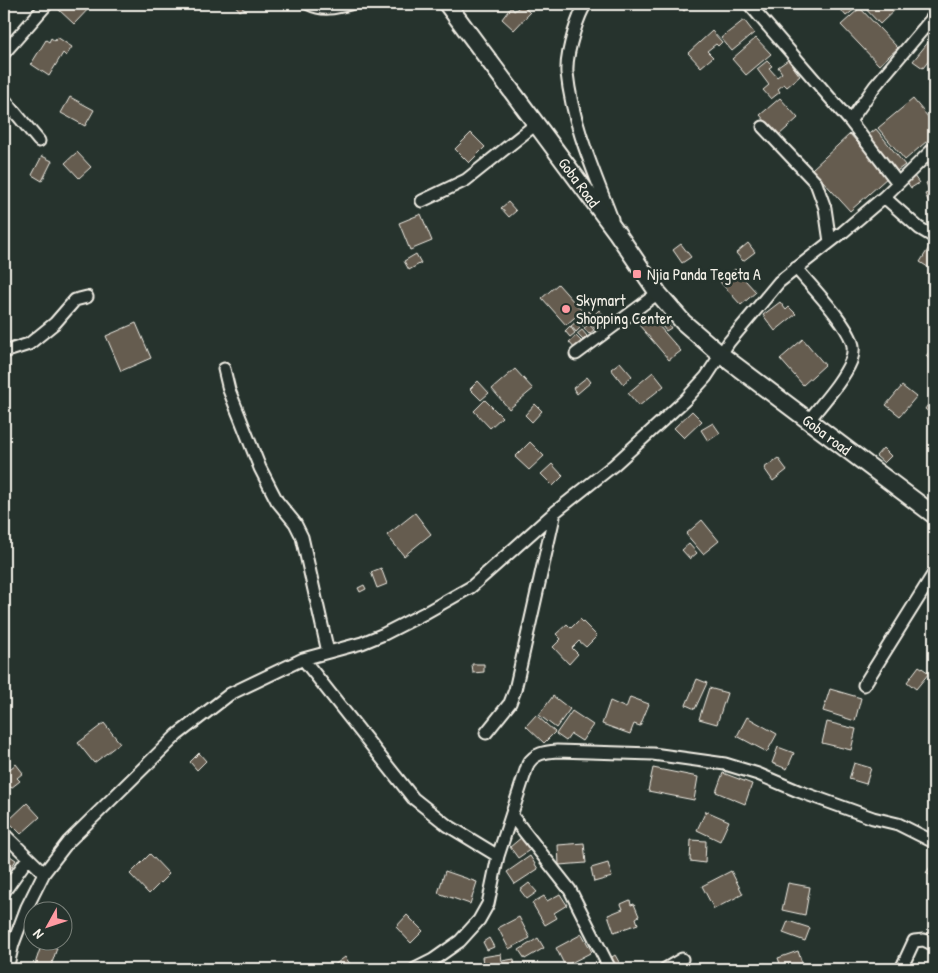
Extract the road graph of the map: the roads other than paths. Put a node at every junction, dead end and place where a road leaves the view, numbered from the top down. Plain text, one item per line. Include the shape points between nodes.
1 (47, 4) edge
2 (309, 4) edge
3 (350, 4) edge
4 (447, 4) edge
5 (586, 4) edge
6 (749, 4) edge
7 (934, 16) edge
8 (4, 53) edge
9 (4, 99) edge
10 (850, 121) junction
11 (536, 124) junction
12 (763, 127) dead end
13 (39, 142) dead end
14 (934, 148) edge
15 (898, 183) junction
16 (884, 197) junction
17 (422, 201) dead end
18 (618, 233) junction
19 (934, 237) edge
20 (830, 242) junction
21 (796, 268) junction
22 (658, 294) junction
23 (87, 297) dead end
24 (4, 352) edge
25 (576, 354) dead end
26 (720, 354) junction
27 (224, 369) dead end
28 (808, 420) junction
29 (555, 512) junction
30 (934, 515) edge
31 (934, 573) edge
32 (328, 652) junction
33 (303, 659) junction
34 (864, 685) dead end
35 (486, 733) dead end
36 (512, 816) junction
37 (4, 834) edge
38 (934, 842) edge
39 (498, 856) junction
40 (28, 858) junction
41 (44, 873) junction
42 (4, 892) edge
43 (934, 946) edge
44 (682, 959) dead end
45 (7, 969) edge
46 (415, 969) edge
47 (610, 969) edge
48 (665, 969) edge
49 (901, 969) edge

1 - 8 street
2 - 3 street via 332,9
4 - 11 main road, Goba Road
5 - 18 street via 574,31 567,72 582,139
6 - 10 street
7 - 10 street
9 - 13 street
10 - 15 street
11 - 17 street via 466,180
11 - 18 main road, Goba Road
12 - 20 street via 816,183 825,208
14 - 15 street
15 - 16 street
16 - 19 street
16 - 20 street
18 - 22 main road, Goba Road
20 - 21 street
21 - 26 street via 773,288
21 - 28 street via 833,311 853,345 851,360 841,378
22 - 25 street
22 - 26 main road, Goba Road via 683,322
23 - 24 street via 75,300 56,322 29,344
26 - 28 main road, Goba road
26 - 29 street via 706,377 685,400 614,465
27 - 32 street via 262,474 302,537
28 - 30 main road, Goba road
29 - 32 street via 456,596 384,634
29 - 35 street via 516,690 510,703
31 - 34 street
32 - 33 street
33 - 39 street via 414,798 447,825
33 - 41 street via 230,694 177,734 68,842
36 - 38 street via 528,764 538,754 557,751 653,754 725,764 758,774 873,818 898,824
36 - 39 street
36 - 47 street via 570,890
37 - 40 street
39 - 46 street via 488,904 479,920 460,941
40 - 41 street
40 - 42 street
41 - 45 street via 27,906
43 - 49 street via 924,940 914,941
44 - 48 street

